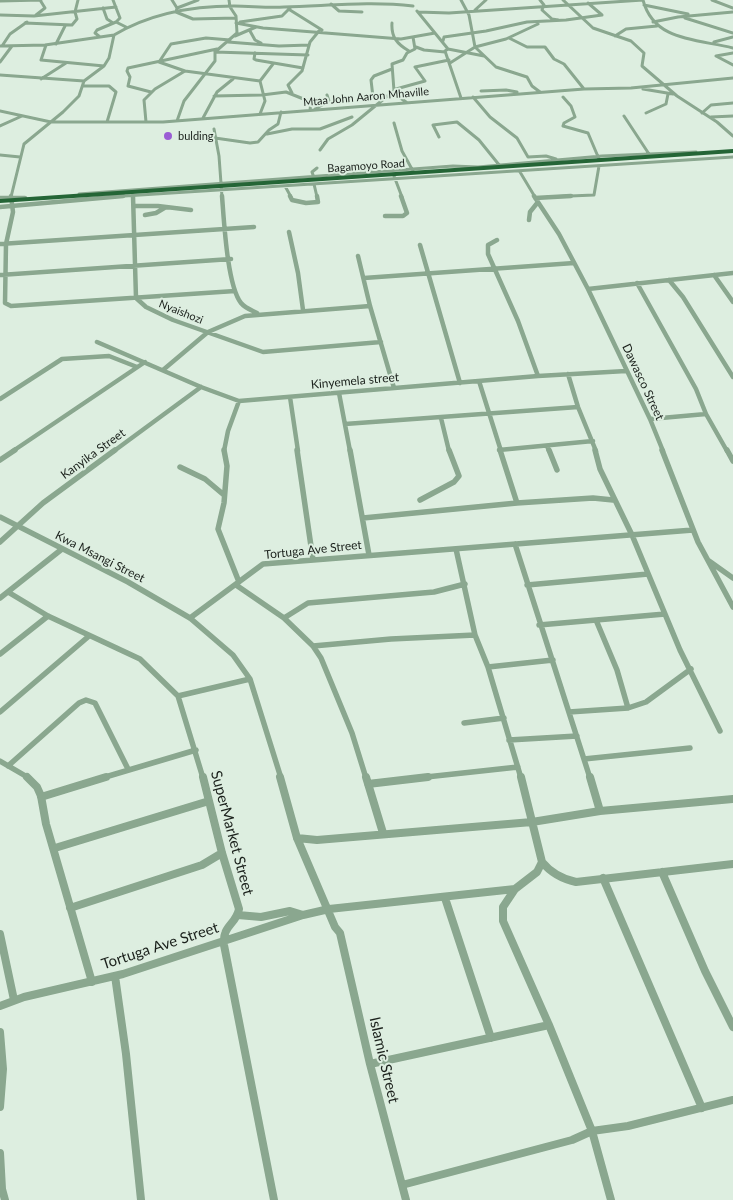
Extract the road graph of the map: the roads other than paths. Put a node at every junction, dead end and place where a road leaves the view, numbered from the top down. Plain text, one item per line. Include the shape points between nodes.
1 (41, 0) edge
2 (78, 0) edge
3 (113, 0) edge
4 (172, 0) edge
5 (198, 0) edge
6 (229, 0) edge
7 (260, 0) edge
8 (309, 0) edge
9 (357, 0) edge
10 (404, 0) edge
11 (461, 0) edge
12 (486, 0) edge
13 (540, 0) edge
14 (563, 0) edge
15 (643, 0) edge
16 (712, 0) edge
17 (0, 1) edge
18 (598, 1) edge
19 (586, 2) edge
20 (331, 4) junction
21 (311, 5) junction
22 (568, 5) junction
23 (644, 5) junction
24 (257, 6) junction
25 (413, 6) junction
26 (116, 7) junction
27 (230, 7) junction
28 (543, 7) junction
29 (103, 8) junction
30 (525, 8) junction
31 (291, 9) junction
32 (177, 10) junction
33 (264, 10) junction
34 (467, 10) junction
35 (733, 10) edge
36 (473, 11) junction
37 (544, 11) junction
38 (75, 12) junction
39 (362, 12) dead end
40 (418, 12) junction
41 (0, 15) edge
42 (695, 15) junction
43 (34, 16) junction
44 (678, 17) junction
45 (263, 18) junction
46 (583, 18) junction
47 (236, 20) junction
48 (566, 20) junction
49 (545, 22) junction
50 (652, 22) junction
51 (25, 23) junction
52 (115, 23) junction
53 (392, 23) dead end
54 (66, 26) junction
55 (657, 26) junction
56 (126, 27) junction
57 (256, 27) junction
58 (250, 31) junction
59 (319, 31) junction
60 (325, 32) junction
61 (435, 33) junction
62 (472, 33) junction
63 (114, 35) junction
64 (733, 35) edge
65 (235, 36) junction
66 (615, 36) junction
67 (100, 37) junction
68 (413, 37) junction
69 (394, 38) junction
70 (509, 38) junction
71 (229, 41) junction
72 (443, 41) junction
73 (712, 42) junction
74 (56, 44) junction
75 (263, 44) junction
76 (46, 45) junction
77 (309, 45) junction
78 (1, 46) edge
79 (12, 46) junction
80 (416, 47) junction
81 (475, 47) junction
82 (733, 48) edge
83 (446, 50) junction
84 (216, 51) junction
85 (409, 52) junction
86 (466, 52) junction
87 (256, 53) junction
88 (732, 53) edge
89 (308, 55) junction
90 (484, 56) junction
91 (0, 62) edge
92 (66, 62) junction
93 (159, 62) junction
94 (450, 62) junction
95 (273, 64) junction
96 (733, 65) edge
97 (104, 66) junction
98 (304, 68) junction
99 (392, 69) junction
100 (185, 71) junction
101 (205, 74) junction
102 (0, 75) edge
103 (41, 79) junction
104 (233, 79) junction
105 (731, 79) edge
106 (84, 81) junction
107 (260, 81) junction
108 (664, 84) junction
109 (82, 86) junction
110 (631, 88) junction
111 (584, 89) junction
112 (393, 91) junction
113 (481, 91) dead end
114 (151, 92) junction
115 (540, 92) junction
116 (292, 93) junction
117 (671, 93) junction
118 (521, 94) junction
119 (262, 95) junction
120 (327, 95) dead end
121 (214, 96) junction
122 (677, 96) junction
123 (473, 97) junction
124 (563, 97) dead end
125 (462, 98) junction
126 (381, 101) junction
127 (406, 102) junction
128 (733, 103) edge
129 (377, 105) junction
130 (312, 110) junction
131 (0, 111) edge
132 (281, 112) junction
133 (646, 113) dead end
134 (702, 113) junction
135 (260, 114) junction
136 (22, 116) junction
137 (624, 116) dead end
138 (733, 116) edge
139 (352, 117) dead end
140 (711, 117) junction
141 (203, 118) junction
142 (177, 121) junction
143 (51, 122) junction
144 (107, 122) junction
145 (146, 122) junction
146 (394, 123) dead end
147 (0, 126) edge
148 (214, 129) dead end
149 (267, 134) junction
150 (439, 136) dead end
151 (733, 136) edge
152 (215, 138) junction
153 (320, 150) dead end
154 (733, 150) edge
155 (0, 155) edge
156 (649, 155) junction
157 (20, 157) junction
158 (733, 157) edge
159 (631, 158) junction
160 (598, 161) junction
161 (562, 162) junction
162 (612, 165) junction
163 (500, 166) junction
164 (317, 168) dead end
165 (413, 171) junction
166 (520, 172) junction
167 (313, 175) junction
168 (394, 176) junction
169 (279, 180) junction
170 (314, 184) junction
171 (221, 186) junction
172 (285, 186) junction
173 (134, 195) junction
174 (0, 200) edge
175 (536, 200) junction
176 (12, 201) junction
177 (134, 206) junction
178 (0, 207) edge
179 (166, 207) junction
180 (190, 210) dead end
181 (145, 215) dead end
182 (385, 216) dead end
183 (529, 220) dead end
184 (254, 227) dead end
185 (225, 228) junction
186 (289, 232) dead end
187 (135, 235) junction
188 (497, 240) dead end
189 (0, 244) edge
190 (6, 244) junction
191 (420, 245) dead end
192 (358, 256) dead end
193 (231, 259) junction
194 (574, 263) junction
195 (136, 266) junction
196 (494, 269) junction
197 (427, 273) junction
198 (733, 273) edge
199 (2, 275) edge
200 (714, 275) junction
201 (364, 278) junction
202 (669, 280) junction
203 (637, 283) junction
204 (588, 289) junction
205 (235, 291) junction
206 (731, 294) edge
207 (136, 298) junction
208 (733, 302) edge
209 (370, 306) junction
210 (303, 310) junction
211 (260, 314) junction
212 (208, 332) junction
213 (97, 342) dead end
214 (381, 342) junction
215 (145, 362) junction
216 (137, 367) junction
217 (163, 370) junction
218 (626, 371) junction
219 (568, 374) junction
220 (538, 376) junction
221 (733, 377) edge
222 (479, 381) junction
223 (460, 383) junction
224 (201, 387) junction
225 (394, 388) junction
226 (339, 393) junction
227 (290, 397) junction
228 (0, 399) edge
229 (239, 401) junction
230 (578, 407) junction
231 (488, 414) junction
232 (706, 414) junction
233 (441, 418) junction
234 (650, 419) junction
235 (344, 424) junction
236 (593, 441) junction
237 (548, 446) junction
238 (499, 450) junction
239 (0, 460) edge
240 (733, 461) edge
241 (180, 466) dead end
242 (557, 470) dead end
243 (224, 495) junction
244 (420, 500) dead end
245 (613, 500) junction
246 (517, 503) junction
247 (0, 517) edge
248 (362, 518) junction
249 (18, 525) junction
250 (693, 530) junction
251 (632, 535) junction
252 (0, 542) edge
253 (515, 544) junction
254 (62, 549) junction
255 (456, 549) junction
256 (369, 555) junction
257 (313, 560) junction
258 (708, 560) junction
259 (648, 574) junction
260 (733, 578) edge
261 (237, 583) junction
262 (465, 584) junction
263 (527, 584) junction
264 (8, 592) junction
265 (0, 598) edge
266 (731, 600) edge
267 (733, 607) edge
268 (665, 614) junction
269 (48, 616) junction
270 (190, 618) junction
271 (284, 618) junction
272 (596, 620) junction
273 (539, 625) junction
274 (475, 635) junction
275 (89, 636) junction
276 (314, 646) junction
277 (0, 654) edge
278 (552, 660) junction
279 (488, 667) junction
280 (691, 669) junction
281 (250, 679) junction
282 (178, 696) junction
283 (628, 708) junction
284 (0, 712) edge
285 (569, 712) junction
286 (504, 718) junction
287 (464, 723) dead end
288 (720, 731) dead end
289 (577, 736) junction
290 (509, 740) junction
291 (690, 748) dead end
292 (196, 750) junction
293 (584, 759) junction
294 (0, 761) edge
295 (8, 766) junction
296 (518, 766) junction
297 (128, 769) junction
298 (368, 784) junction
299 (41, 797) junction
300 (733, 800) edge
301 (209, 801) junction
302 (600, 811) junction
303 (532, 822) junction
304 (384, 833) junction
305 (297, 838) junction
306 (55, 848) junction
307 (222, 853) junction
308 (542, 862) junction
309 (733, 864) edge
310 (662, 872) junction
311 (603, 878) junction
312 (515, 889) junction
313 (445, 898) junction
314 (70, 908) junction
315 (329, 909) junction
316 (238, 915) junction
317 (302, 915) junction
318 (0, 934) edge
319 (225, 940) junction
320 (115, 976) junction
321 (92, 982) junction
322 (14, 1000) junction
323 (0, 1006) edge
324 (549, 1025) junction
325 (733, 1027) edge
326 (0, 1032) edge
327 (491, 1038) junction
328 (370, 1064) junction
329 (1, 1085) edge
330 (733, 1100) edge
331 (0, 1106) edge
332 (702, 1108) junction
333 (592, 1131) junction
334 (0, 1153) edge
335 (402, 1185) junction
336 (5, 1200) edge
337 (141, 1200) edge
338 (274, 1200) edge
339 (406, 1200) edge
340 (611, 1200) edge

1 - 17 street
1 - 43 street via 44,8
2 - 38 street
3 - 26 street
4 - 32 street
5 - 32 street
6 - 27 street
7 - 24 street
8 - 21 street
9 - 20 street
9 - 25 street
10 - 25 street
11 - 34 street
12 - 36 street
13 - 28 street
14 - 22 street
15 - 18 street
15 - 23 street
16 - 35 street
18 - 19 street
19 - 22 street
19 - 46 street via 602,15
20 - 21 street
20 - 39 street via 340,11
21 - 31 street
22 - 28 street
22 - 46 street
23 - 42 street
23 - 50 street
24 - 27 street
24 - 33 street
25 - 40 street
26 - 29 street
26 - 52 street via 120,18
27 - 32 street
27 - 47 street
28 - 30 street
28 - 37 street
29 - 38 street
29 - 52 street
30 - 36 street
30 - 37 street
31 - 33 street
31 - 45 street via 283,15
31 - 60 street
32 - 47 street via 192,19
32 - 56 street
33 - 45 street
34 - 36 street
34 - 40 street
34 - 62 street
35 - 42 street
37 - 48 street via 555,20
38 - 43 street
38 - 54 street via 76,21
40 - 61 street
41 - 43 street
42 - 44 street
43 - 51 street
44 - 50 street
44 - 64 street
45 - 47 street
46 - 48 street
46 - 66 street via 598,31
47 - 57 street
47 - 65 street
48 - 49 street
49 - 62 street via 521,23
49 - 70 street
50 - 55 street
51 - 54 street
51 - 78 street
52 - 56 street
52 - 67 street via 97,30 95,33
53 - 69 street
54 - 74 street
55 - 66 street via 628,29
55 - 73 street
56 - 63 street
57 - 58 street
57 - 59 street
58 - 65 street
58 - 75 street via 255,40
59 - 60 street
59 - 77 street
60 - 69 street
61 - 68 street
61 - 72 street
62 - 72 street via 444,37
62 - 81 street
63 - 67 street
63 - 97 street
64 - 73 street
65 - 71 street
66 - 108 street via 639,46 644,53 642,66
67 - 74 street
68 - 69 street
68 - 80 street
69 - 85 street via 396,44
70 - 81 street
70 - 111 street via 527,47 545,48 554,59 564,64
71 - 75 street
71 - 84 street
71 - 93 street via 206,38 175,43 168,46
72 - 83 street
73 - 82 street
74 - 76 street
75 - 77 street
76 - 79 street
76 - 92 street via 41,60
77 - 89 street
78 - 79 street
79 - 91 street
80 - 83 street
80 - 85 street
81 - 86 street
81 - 90 street
83 - 86 street
83 - 94 street
84 - 87 street
84 - 93 street
84 - 101 street via 215,61
85 - 99 street via 403,60 392,64
86 - 90 street
86 - 94 street
87 - 89 street
87 - 95 street via 255,60
88 - 96 street via 716,56
89 - 98 street
90 - 115 street via 499,69 527,77
92 - 97 street
92 - 103 street
93 - 100 street
93 - 114 street via 134,66 127,71 130,77 128,86
94 - 112 street via 415,67 425,82
94 - 125 street
95 - 98 street
95 - 107 street
97 - 106 street
98 - 116 street via 289,83
99 - 112 street
99 - 126 street via 371,80 374,96
100 - 101 street
100 - 114 street
101 - 104 street
101 - 142 street via 184,101
102 - 103 street
103 - 106 street
104 - 107 street
104 - 121 street
105 - 108 street, Mtaa John Aaron Mhaville
106 - 109 street
107 - 119 street
108 - 110 street, Mtaa John Aaron Mhaville
108 - 122 street
109 - 143 street via 79,96
109 - 144 street via 108,86 116,92
110 - 111 street, Mtaa John Aaron Mhaville
110 - 117 street
111 - 115 street, Mtaa John Aaron Mhaville
112 - 126 street
112 - 127 street
113 - 118 street via 506,90
114 - 145 street via 143,102
115 - 118 street, Mtaa John Aaron Mhaville
116 - 119 street
116 - 130 street via 310,102
117 - 122 street
117 - 133 street via 666,104
118 - 123 street, Mtaa John Aaron Mhaville
119 - 121 street
119 - 135 street via 265,101
120 - 130 street via 329,101
121 - 141 street
122 - 134 street
123 - 125 street, Mtaa John Aaron Mhaville
123 - 161 street via 490,117 517,138 528,157 546,156
124 - 160 street via 575,117 563,126 588,133
125 - 127 street, Mtaa John Aaron Mhaville
126 - 129 street
127 - 129 street, Mtaa John Aaron Mhaville
128 - 134 street via 708,106
129 - 130 street, Mtaa John Aaron Mhaville
129 - 153 street via 328,139
130 - 132 street, Mtaa John Aaron Mhaville
131 - 136 street, Mtaa John Aaron Mhaville
132 - 135 street, Mtaa John Aaron Mhaville
132 - 149 street via 279,122
134 - 140 street
135 - 141 street, Mtaa John Aaron Mhaville
136 - 143 street, Mtaa John Aaron Mhaville
136 - 147 street
137 - 156 street
138 - 140 street
139 - 149 street via 320,129 292,129
140 - 151 street
141 - 142 street, Mtaa John Aaron Mhaville
142 - 145 street, Mtaa John Aaron Mhaville
143 - 144 street, Mtaa John Aaron Mhaville
143 - 157 street via 24,144
144 - 145 street, Mtaa John Aaron Mhaville
146 - 165 street via 402,151
148 - 152 street
149 - 152 street via 254,144 226,137
150 - 163 street via 432,125 457,122 479,140
152 - 171 street
154 - 156 highway, Bagamoyo Road
155 - 157 street
156 - 159 highway, Bagamoyo Road
156 - 160 street
157 - 176 street
158 - 162 street
159 - 160 highway, Bagamoyo Road
159 - 162 street
160 - 161 highway, Bagamoyo Road
160 - 162 street
160 - 166 street
160 - 175 street via 594,195
161 - 163 highway, Bagamoyo Road
163 - 165 highway, Bagamoyo Road
164 - 167 street
165 - 167 street
165 - 168 highway, Bagamoyo Road
166 - 168 street
166 - 175 street, Dawasco Street
167 - 169 street
168 - 169 highway, Bagamoyo Road
168 - 170 street
168 - 182 street via 407,213
169 - 171 highway, Bagamoyo Road
170 - 172 street
170 - 172 street via 318,202 292,200
171 - 172 street
171 - 173 street
171 - 176 highway, Bagamoyo Road
171 - 185 street
173 - 176 street
173 - 177 street
174 - 176 highway, Bagamoyo Road
175 - 183 street
175 - 194 street, Dawasco Street
176 - 178 street
176 - 190 street via 12,222
177 - 179 street
177 - 187 street
179 - 180 street
179 - 181 street
184 - 185 street
185 - 187 street
185 - 193 street
186 - 210 street
187 - 190 street
187 - 195 street
188 - 196 street via 488,245
189 - 190 street
190 - 199 street
191 - 197 street
192 - 201 street
193 - 195 street
193 - 205 street
194 - 196 street
194 - 204 street, Dawasco Street
195 - 199 street
195 - 207 street
196 - 197 street
196 - 220 street
197 - 201 street
197 - 223 street
198 - 200 street
199 - 207 street via 5,303 11,306
200 - 202 street
200 - 206 street
201 - 209 street
202 - 203 street
202 - 221 street via 698,318
203 - 204 street
203 - 232 street via 696,389
204 - 218 street, Dawasco Street
205 - 207 street
205 - 211 street via 244,308
206 - 208 street
207 - 212 street, Nyaishozi via 160,314
209 - 210 street
209 - 214 street
210 - 211 street
211 - 212 street via 245,316
212 - 214 street, Nyaishozi via 263,352
212 - 217 street
213 - 215 street, Kinyemela street
214 - 225 street
215 - 216 street
215 - 217 street, Kinyemela street
216 - 228 street via 109,356 62,359
216 - 239 street
217 - 224 street, Kinyemela street
218 - 219 street, Kinyemela street
218 - 234 street, Dawasco Street
219 - 220 street, Kinyemela street
219 - 230 street
220 - 222 street, Kinyemela street
222 - 223 street, Kinyemela street
222 - 231 street
223 - 225 street, Kinyemela street
224 - 229 street, Kinyemela street
224 - 249 street, Kanyika Street via 68,484
225 - 226 street, Kinyemela street
226 - 227 street, Kinyemela street
226 - 235 street
227 - 229 street, Kinyemela street
227 - 257 street
229 - 243 street via 224,451 227,466
230 - 231 street
230 - 236 street
231 - 233 street
231 - 238 street
232 - 234 street
232 - 240 street
233 - 235 street
233 - 244 street via 459,476
234 - 250 street, Dawasco Street
235 - 248 street
236 - 237 street
236 - 245 street
237 - 238 street
237 - 242 street
238 - 246 street
241 - 243 street via 205,479
243 - 261 street via 218,529
245 - 246 street via 593,498
245 - 251 street
246 - 248 street
247 - 249 street, Kwa Msangi Street
248 - 256 street
249 - 252 street, Kanyika Street
249 - 254 street, Kwa Msangi Street
250 - 251 street, Tortuga Ave Street
250 - 258 street, Dawasco Street
251 - 253 street, Tortuga Ave Street
251 - 259 street
253 - 255 street, Tortuga Ave Street
253 - 263 street
254 - 264 street
254 - 270 street, Kwa Msangi Street
255 - 256 street, Tortuga Ave Street
255 - 262 street
256 - 257 street, Tortuga Ave Street
257 - 261 street, Tortuga Ave Street via 263,564
258 - 260 street
258 - 266 street, Dawasco Street
259 - 263 street
259 - 268 street
261 - 270 street, Tortuga Ave Street
261 - 271 street
262 - 271 street via 434,592 308,603
262 - 274 street
263 - 273 street
264 - 265 street
264 - 269 street, SuperMarket Street
266 - 267 street, Dawasco Street
268 - 272 street
268 - 280 street
269 - 275 street, SuperMarket Street
269 - 277 street
270 - 281 street via 233,655
271 - 276 street
272 - 273 street
272 - 283 street
273 - 278 street
274 - 276 street
274 - 279 street
275 - 282 street, SuperMarket Street via 140,659
275 - 284 street
276 - 298 street via 352,733
278 - 279 street
278 - 285 street
279 - 286 street
280 - 283 street via 646,702
280 - 288 street
281 - 282 street
281 - 305 street
282 - 292 street, SuperMarket Street
283 - 285 street
285 - 289 street
286 - 287 street
286 - 290 street
289 - 290 street
289 - 293 street
290 - 296 street
291 - 293 street
292 - 297 street
292 - 301 street, SuperMarket Street
293 - 302 street
294 - 295 street
295 - 297 street via 86,700 95,703
295 - 299 street via 30,780
296 - 298 street
296 - 303 street
297 - 299 street
298 - 304 street
299 - 306 street
300 - 302 street
301 - 306 street
301 - 307 street, SuperMarket Street
302 - 303 street
303 - 304 street
303 - 308 street
304 - 305 street via 317,840
305 - 315 street
306 - 314 street
307 - 314 street via 202,865
307 - 316 street, SuperMarket Street
308 - 311 street via 565,880 576,882
308 - 312 street via 537,872
309 - 310 street
310 - 311 street
310 - 325 street
311 - 332 street
312 - 313 street, Tortuga Ave Street
312 - 324 street via 503,907 503,921
313 - 315 street, Tortuga Ave Street
313 - 327 street
314 - 321 street
315 - 317 street, Tortuga Ave Street
315 - 328 street, Islamic Street via 340,933
316 - 317 street via 261,917 290,911
316 - 319 street, SuperMarket Street via 225,931
317 - 319 street, Tortuga Ave Street
318 - 322 street
319 - 320 street, Tortuga Ave Street
319 - 338 street via 228,970
320 - 321 street, Tortuga Ave Street
320 - 337 street
321 - 322 street, Tortuga Ave Street
322 - 323 street, Tortuga Ave Street
324 - 327 street
324 - 333 street
326 - 329 street
327 - 328 street
328 - 335 street, Islamic Street
329 - 331 street
330 - 332 street
332 - 333 street
333 - 335 street via 572,1140
333 - 340 street
334 - 336 street
335 - 339 street, Islamic Street

